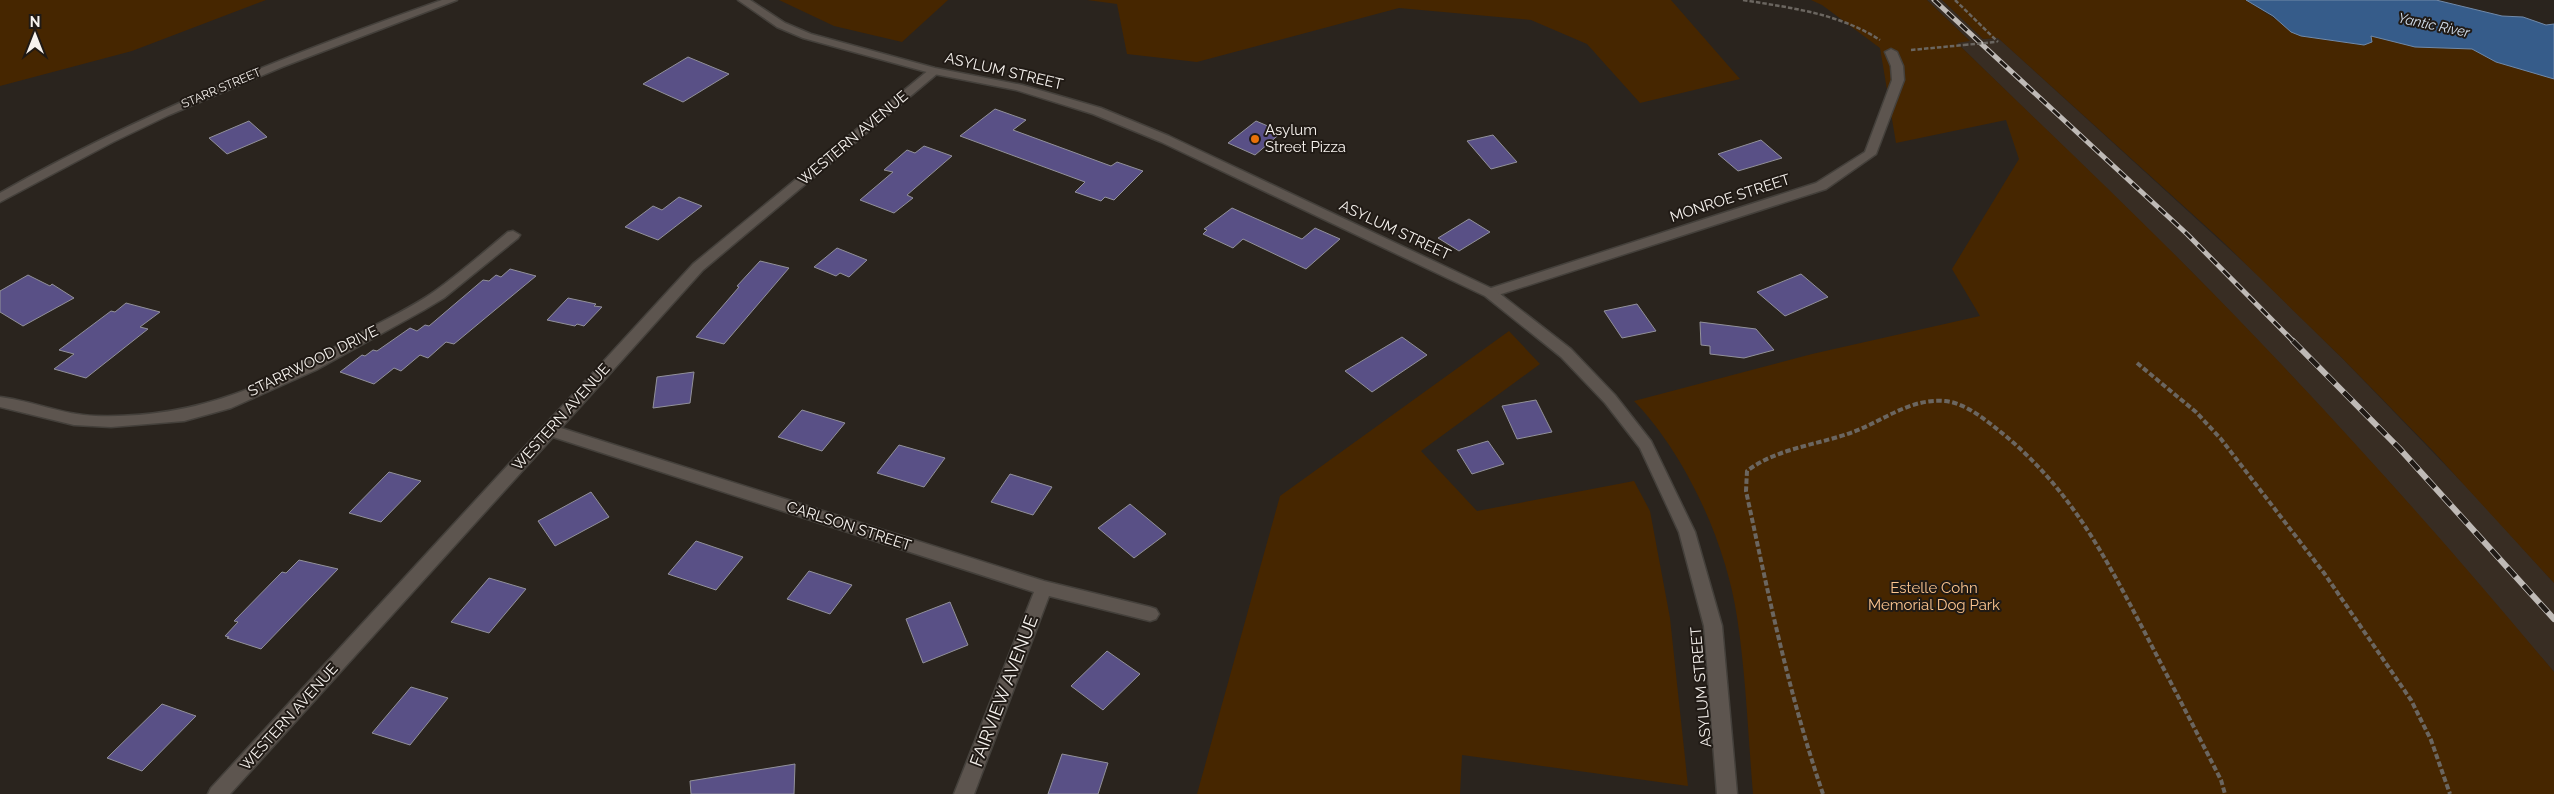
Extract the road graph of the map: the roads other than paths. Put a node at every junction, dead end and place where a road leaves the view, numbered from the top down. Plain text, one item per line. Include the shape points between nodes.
1 (452, 0) edge
2 (743, 0) edge
3 (1892, 52) road end
4 (934, 71) junction
5 (0, 198) edge
6 (513, 235) dead end
7 (1490, 292) junction
8 (0, 402) edge
9 (550, 430) junction
10 (1044, 588) junction
11 (1150, 614) dead end
12 (218, 794) edge
13 (964, 794) edge
14 (1727, 794) edge

1 - 5 street, STARR STREET via 280,62 129,127
2 - 4 street, ASYLUM STREET via 781,25 807,36
3 - 7 street, MONROE STREET via 1898,80 1870,154 1821,186
4 - 7 street, ASYLUM STREET via 1018,88 1097,111 1165,139
4 - 9 street, WESTERN AVENUE via 698,267
6 - 8 street, STARRWOOD DRIVE via 424,304 290,376 206,410 181,416 92,421
7 - 14 street, ASYLUM STREET via 1566,352 1610,399 1646,445 1688,532 1713,626
9 - 10 street, CARLSON STREET
9 - 12 street, WESTERN AVENUE
10 - 11 street, CARLSON STREET
10 - 13 street, FAIRVIEW AVENUE

